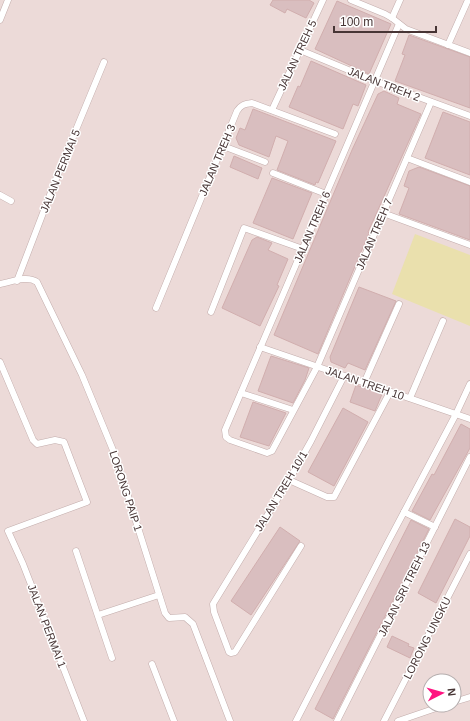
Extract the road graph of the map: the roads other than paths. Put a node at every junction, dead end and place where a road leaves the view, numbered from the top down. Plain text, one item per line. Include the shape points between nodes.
1 (8, 0) edge
2 (323, 0) edge
3 (352, 0) edge
4 (400, 0) edge
5 (468, 0) edge
6 (392, 18) junction
7 (0, 20) edge
8 (399, 24) junction
9 (448, 45) junction
10 (300, 50) junction
11 (470, 53) edge
12 (104, 62) dead end
13 (374, 81) junction
14 (431, 102) junction
15 (272, 110) junction
16 (470, 116) edge
17 (335, 134) dead end
18 (223, 146) junction
19 (406, 158) junction
20 (265, 162) dead end
21 (273, 173) dead end
22 (470, 182) edge
23 (326, 194) junction
24 (0, 195) edge
25 (11, 201) dead end
26 (383, 213) junction
27 (470, 245) edge
28 (303, 249) junction
29 (18, 281) junction
30 (0, 284) edge
31 (399, 304) dead end
32 (156, 308) dead end
33 (211, 312) dead end
34 (443, 321) dead end
35 (260, 347) junction
36 (0, 362) edge
37 (317, 367) junction
38 (344, 376) junction
39 (364, 383) junction
40 (470, 384) edge
41 (390, 392) junction
42 (241, 393) junction
43 (410, 398) junction
44 (293, 410) junction
45 (456, 414) junction
46 (470, 419) edge
47 (272, 451) joint
48 (470, 457) edge
49 (289, 480) junction
50 (404, 512) junction
51 (435, 527) junction
52 (301, 546) dead end
53 (76, 551) dead end
54 (470, 554) edge
55 (159, 595) junction
56 (98, 615) junction
57 (112, 658) dead end
58 (152, 664) dead end
59 (422, 713) edge
60 (84, 721) edge
61 (174, 721) edge
62 (230, 721) edge
63 (296, 721) edge
64 (337, 721) edge
65 (384, 721) edge
66 (398, 721) edge

1 - 7 street
2 - 10 street, JALAN TREH 5
3 - 6 street
4 - 6 street
5 - 9 street
6 - 8 street
8 - 9 street
8 - 13 street, JALAN TREH 6
9 - 11 street
10 - 13 street, JALAN TREH 2
10 - 15 street, JALAN TREH 5
12 - 29 street, JALAN PERMAI 5 via 61,166
13 - 14 street, JALAN TREH 2
13 - 23 street, JALAN TREH 6
14 - 16 street, JALAN TREH 2
14 - 19 street, JALAN TREH 7
15 - 17 street, JALAN TREH 3
15 - 18 street, JALAN TREH 3 via 252,103 241,106
18 - 20 street
18 - 32 street, JALAN TREH 3
19 - 22 street
19 - 26 street, JALAN TREH 7
21 - 23 street
23 - 28 street, JALAN TREH 6
24 - 25 street
26 - 27 street
26 - 37 street, JALAN TREH 7
28 - 33 street via 244,228
28 - 35 street, JALAN TREH 6
29 - 30 street, LORONG PAIP 1
29 - 55 street, LORONG PAIP 1 via 32,279 37,282 82,375 115,455
31 - 39 street
34 - 43 street
35 - 37 street, JALAN TREH 10
35 - 42 street, JALAN TREH 6
36 - 60 street, JALAN PERMAI 1 via 33,440 37,444 55,440 64,442 87,502 8,531
37 - 38 street, JALAN TREH 10
37 - 44 street, JALAN TREH 7
38 - 39 street, JALAN TREH 10
38 - 49 street, JALAN TREH 10/1
39 - 41 street, JALAN TREH 10
40 - 45 street
41 - 43 street, JALAN TREH 10
41 - 49 street via 334,497 327,497
42 - 44 street
42 - 47 street, JALAN TREH 6 via 225,430 226,437 267,453
43 - 45 street, JALAN TREH 10
44 - 47 street, JALAN TREH 7
45 - 46 street, JALAN TREH 10
45 - 50 street
48 - 51 street, JALAN SRI TREH 13
49 - 52 street, JALAN TREH 10/1 via 213,604 229,652 235,652
50 - 51 street
50 - 63 street
51 - 64 street, JALAN SRI TREH 13
53 - 56 street
54 - 65 street, LORONG UNGKU
55 - 56 street
55 - 62 street, LORONG PAIP 1 via 167,616 189,619 193,624
56 - 57 street
58 - 61 street
59 - 66 street

